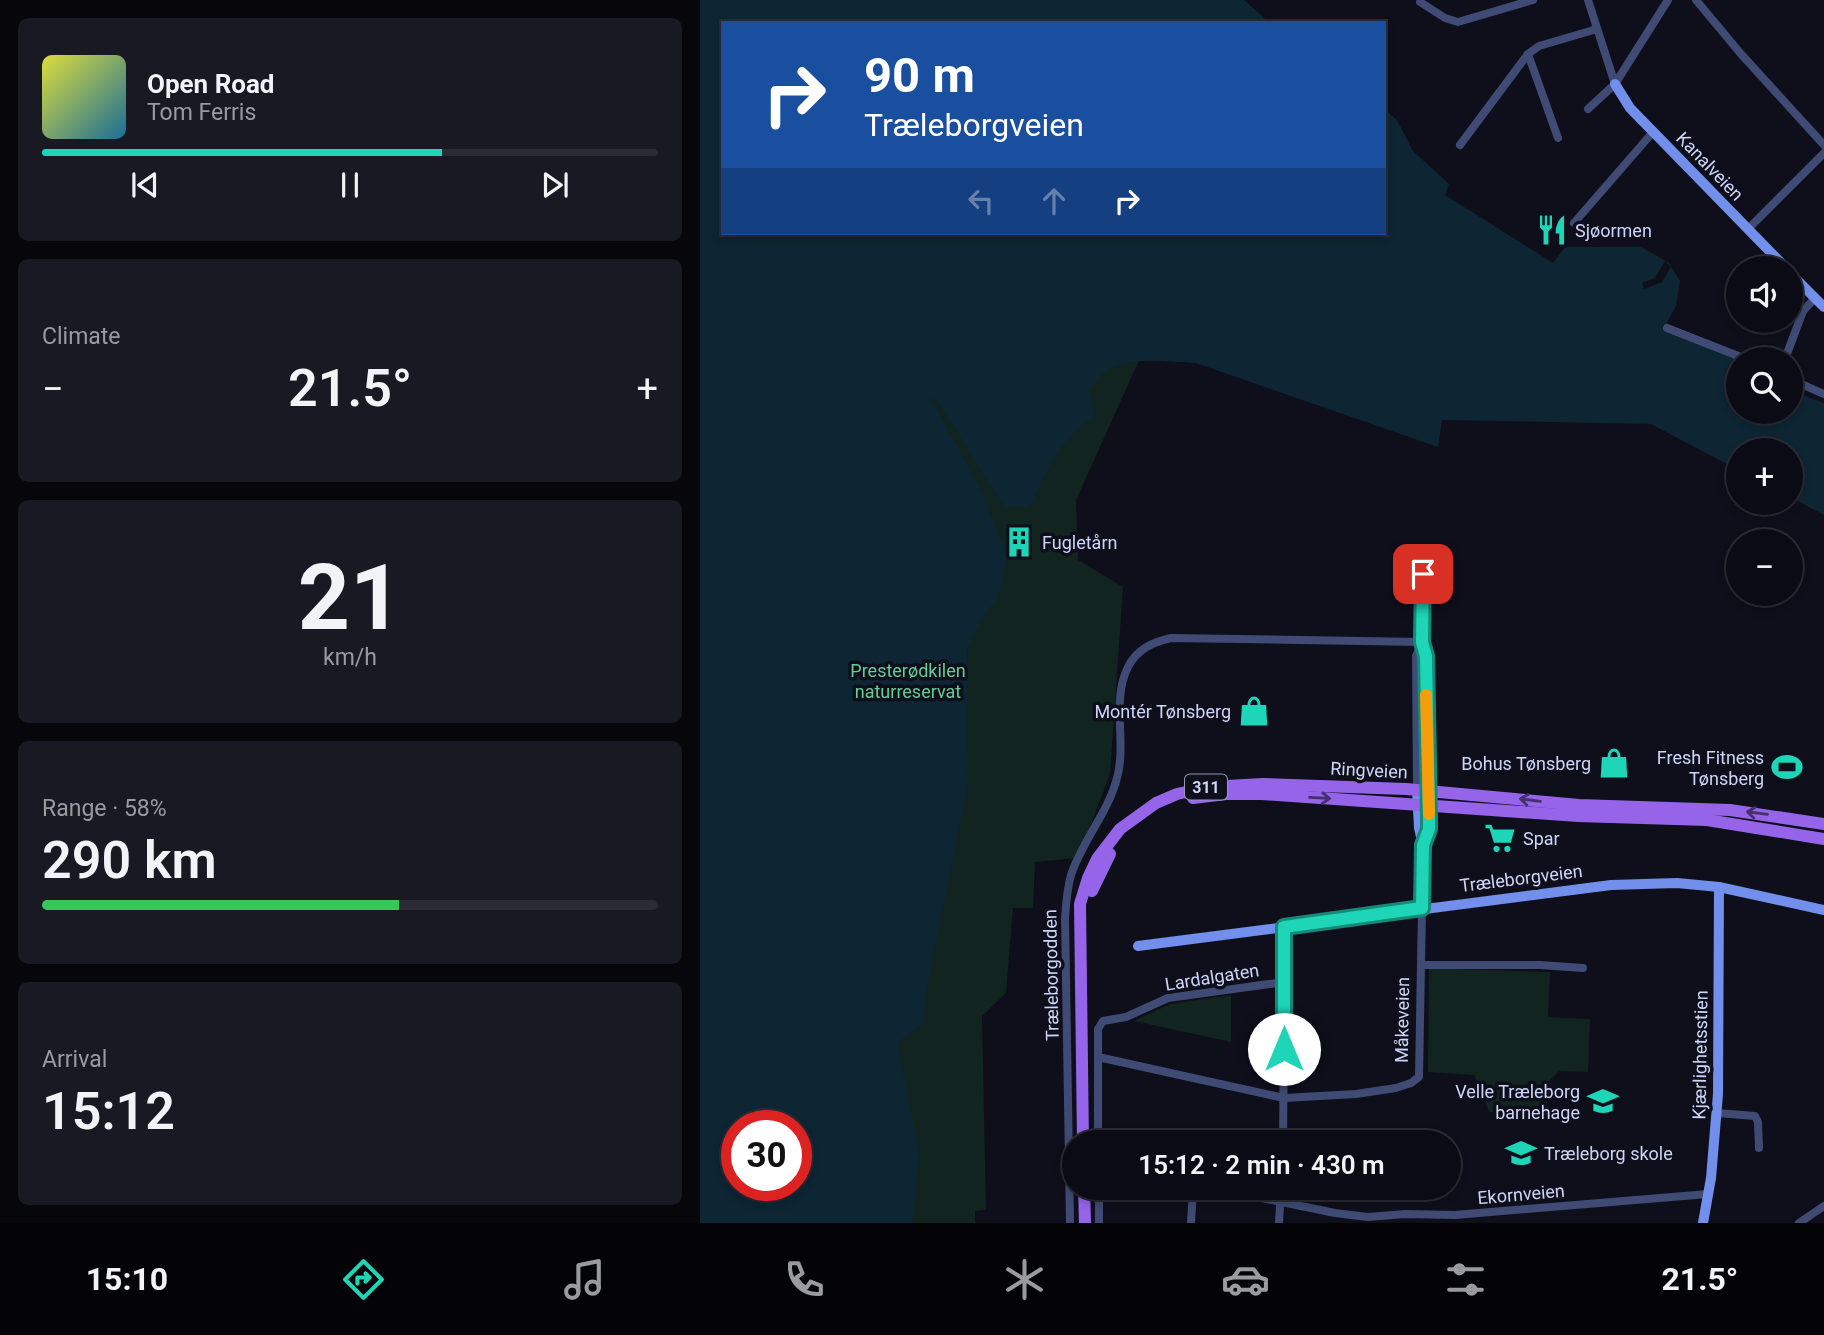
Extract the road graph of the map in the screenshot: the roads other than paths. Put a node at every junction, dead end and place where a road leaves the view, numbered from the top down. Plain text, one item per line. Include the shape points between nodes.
1 (1533, 0) edge
2 (1588, 0) edge
3 (1668, 0) edge
4 (1696, 0) edge
5 (1420, 2) dead end
6 (1597, 29) junction
7 (1528, 54) junction
8 (1615, 84) junction
9 (1588, 109) dead end
10 (1653, 132) junction
11 (1559, 138) dead end
12 (1460, 145) dead end
13 (1824, 145) edge
14 (1824, 153) edge
15 (1574, 223) dead end
16 (1748, 229) junction
17 (1774, 256) edge
18 (1803, 286) edge
19 (1815, 298) junction
20 (1824, 307) edge
21 (1667, 328) dead end
22 (1790, 347) edge
23 (1726, 351) edge
24 (1803, 385) edge
25 (1824, 394) edge
26 (1423, 574) dead end
27 (1422, 642) junction
28 (1423, 791) junction
29 (1423, 805) junction
30 (1824, 824) edge
31 (1824, 839) edge
32 (1719, 887) junction
33 (1422, 908) junction
34 (1824, 910) edge
35 (1284, 927) junction
36 (1082, 932) junction
37 (1138, 946) dead end
38 (1421, 965) junction
39 (1583, 968) dead end
40 (1284, 982) junction
41 (1098, 1057) junction
42 (1284, 1098) junction
43 (1717, 1113) junction
44 (1083, 1130) edge
45 (1098, 1130) edge
46 (1283, 1130) edge
47 (1759, 1148) dead end
48 (1708, 1194) junction
49 (1084, 1200) edge
50 (1099, 1200) edge
51 (1192, 1200) edge
52 (1275, 1200) edge
53 (1280, 1201) junction
54 (1824, 1206) edge
55 (1386, 1220) edge
56 (1070, 1223) edge
57 (1085, 1223) edge
58 (1100, 1223) edge
59 (1191, 1223) edge
60 (1279, 1223) edge
61 (1703, 1223) edge
62 (1799, 1223) edge

1 - 5 street via 1458,22
2 - 6 street
3 - 8 street
4 - 13 street
6 - 7 street via 1539,46
6 - 8 street
7 - 11 street
7 - 12 street
8 - 9 street
8 - 10 street, Kanalveien via 1623,100
10 - 15 street
10 - 16 street, Kanalveien
14 - 16 street
16 - 17 street, Kanalveien
18 - 19 street
19 - 20 street
19 - 22 street via 1803,311
21 - 23 street
24 - 25 street
26 - 27 street, Måkeveien
27 - 28 street, Måkeveien via 1426,656
27 - 28 street via 1416,656
27 - 56 street, Træleborgodden via 1171,638 1150,644 1129,666 1122,688 1118,778 1066,893
28 - 29 street, Måkeveien
30 -> 28 main road, Ringveien / 311 via 1730,810 1579,805
28 - 36 main road, Ringveien / 311 via 1235,785 1200,788 1168,798 1129,822 1097,859 1080,904
29 - 31 main road, Ringveien / 311 via 1707,820
29 - 33 street, Måkeveien via 1429,829 1423,845
36 -> 29 main road, Ringveien / 311 via 1096,881 1111,853 1142,822 1180,802 1242,794
32 - 33 street, Træleborgveien via 1611,885
32 - 34 street, Træleborgveien
32 - 43 street, Kjærlighetsstien
33 - 35 street, Træleborgveien
33 - 38 street, Måkeveien
35 - 37 street, Træleborgveien
35 - 40 street
36 - 44 main road, Ringveien / 311
38 - 39 street
38 - 42 street, Måkeveien via 1419,1077 1396,1088
40 - 41 street, Lardalgaten via 1168,998 1126,1017 1103,1021 1098,1029
40 - 42 street
41 - 42 street, Måkeveien
41 - 45 street, Lardalgaten
42 - 46 street
43 - 47 street via 1755,1116
43 - 48 street, Kjærlighetsstien
48 - 55 street, Ekornveien via 1455,1215 1405,1214
48 - 61 street, Kjærlighetsstien
49 - 57 main road
50 - 58 street
51 - 59 street
52 - 53 street, Ekornveien
53 - 55 street, Ekornveien
53 - 60 street
54 - 62 street

